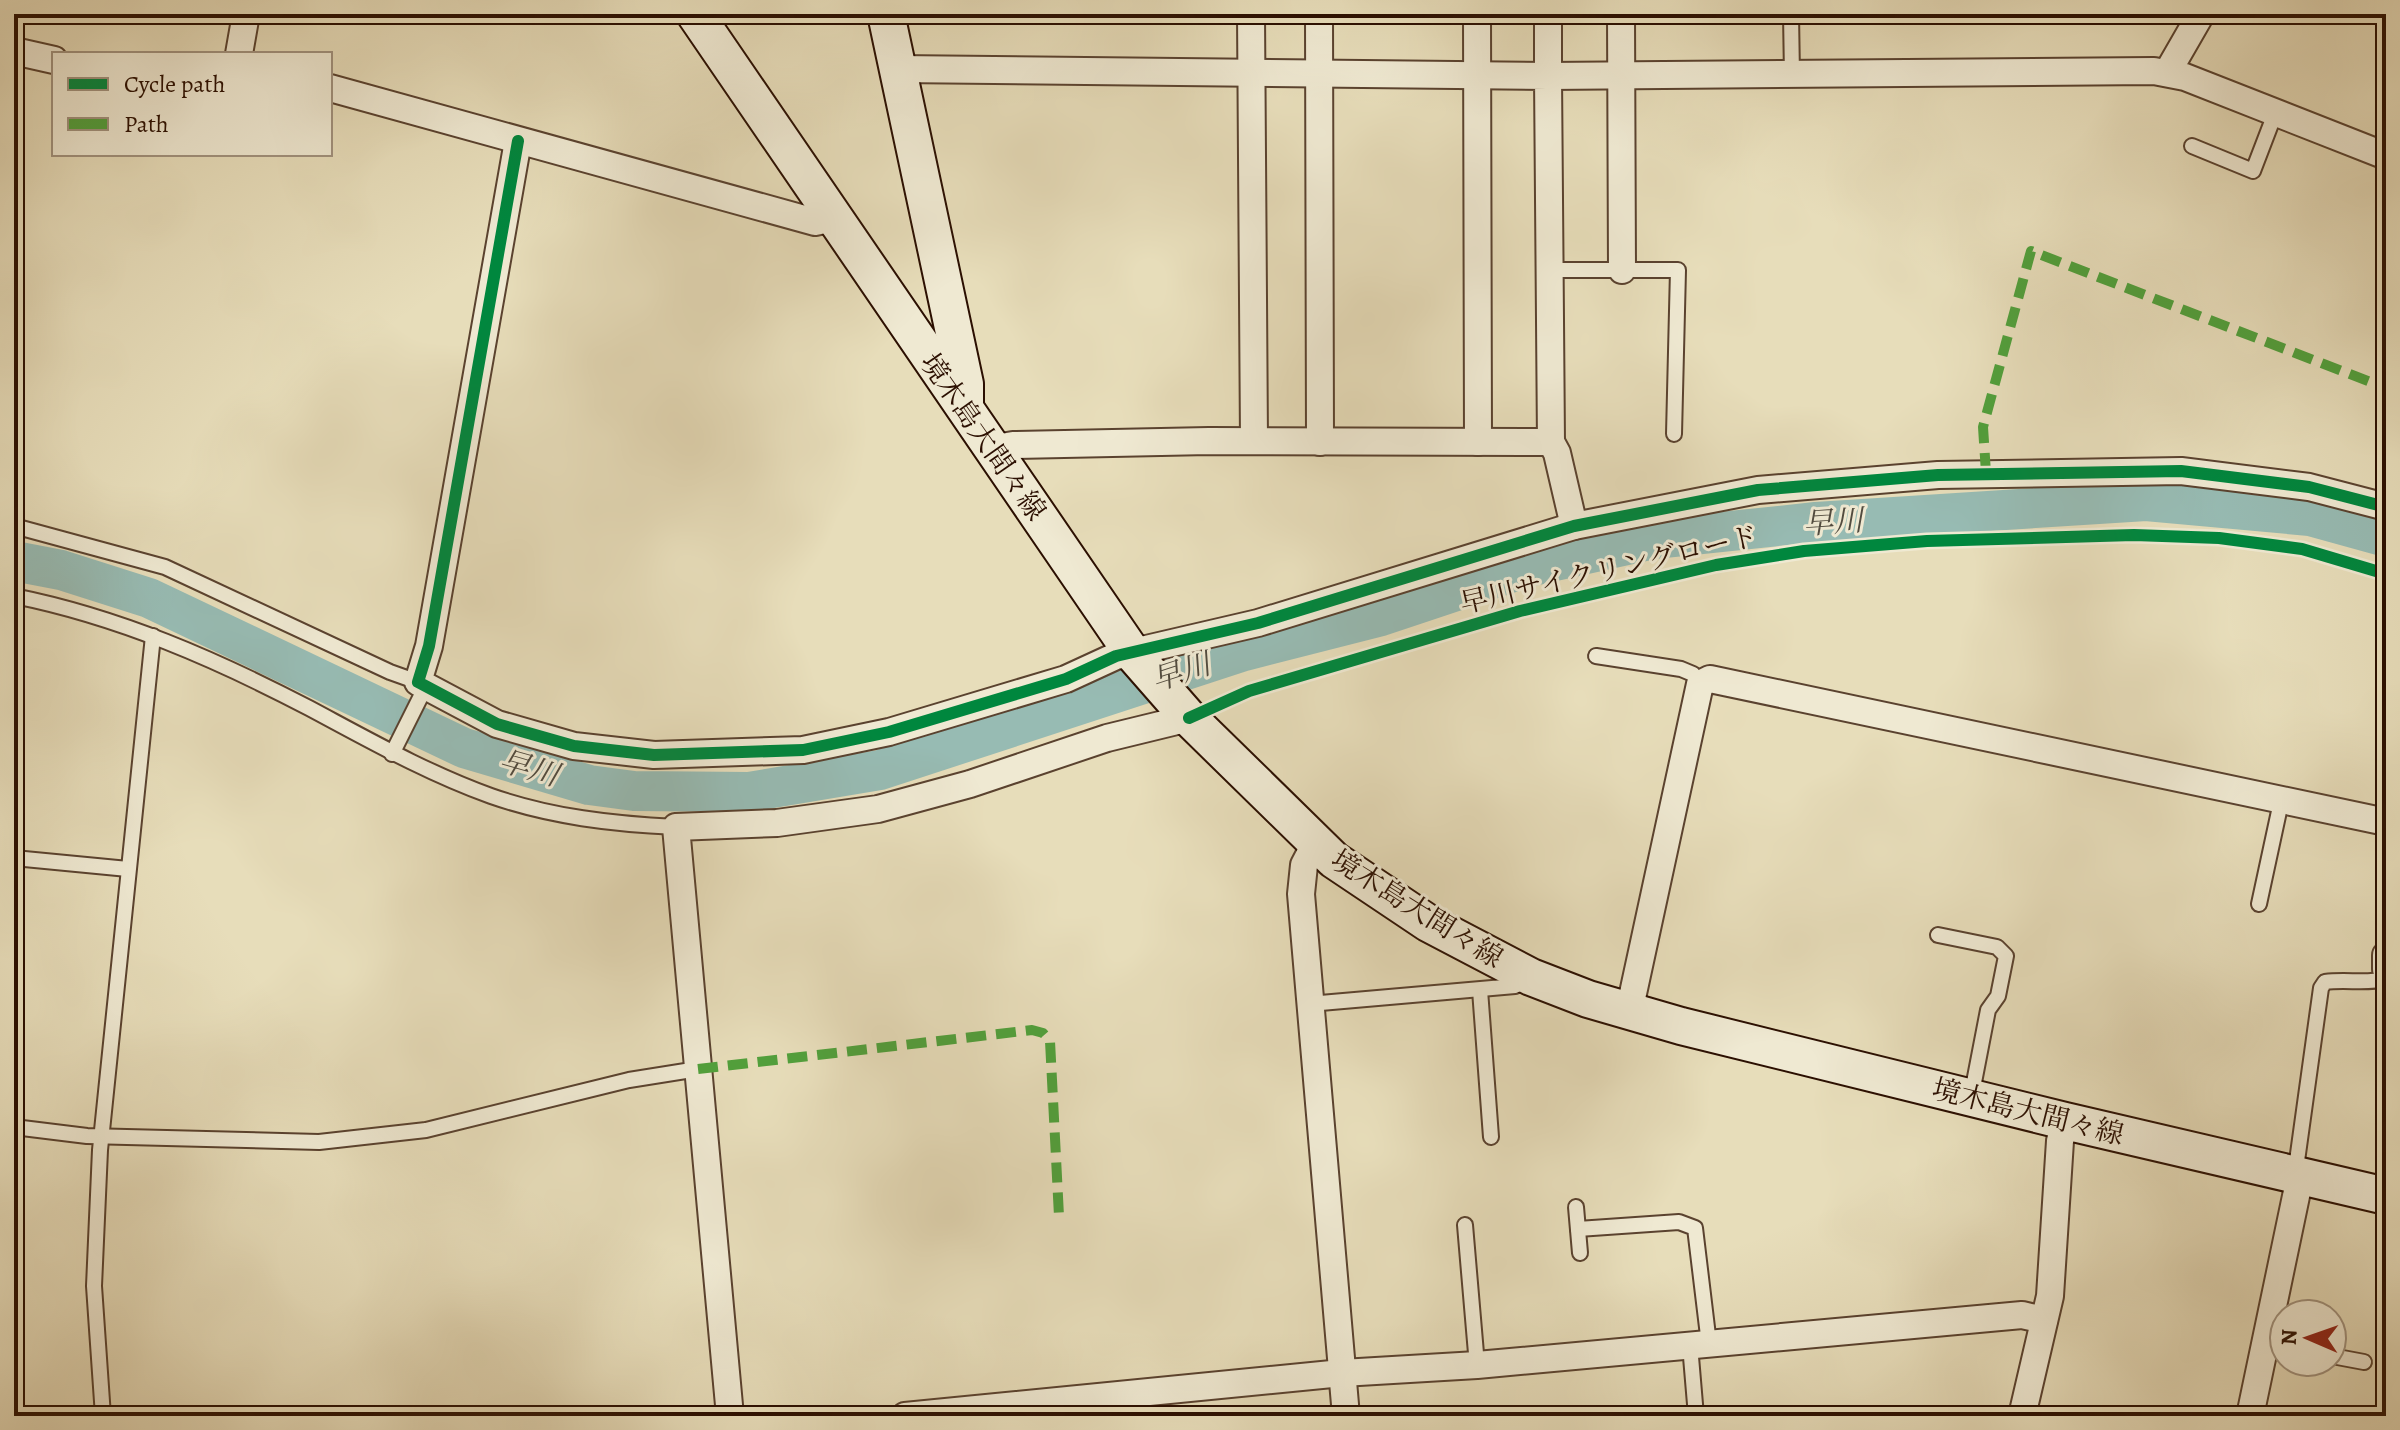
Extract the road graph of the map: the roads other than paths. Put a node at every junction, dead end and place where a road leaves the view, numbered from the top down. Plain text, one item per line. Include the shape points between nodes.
1 (246, 14) edge
2 (695, 14) edge
3 (886, 14) edge
4 (1251, 14) edge
5 (1319, 14) edge
6 (1477, 14) edge
7 (1548, 14) edge
8 (1621, 14) edge
9 (1791, 14) edge
10 (2201, 14) edge
11 (14, 51) edge
12 (239, 52) edge
13 (52, 60) edge
14 (897, 69) junction
15 (2167, 73) junction
16 (1251, 75) junction
17 (1319, 76) junction
18 (1548, 76) junction
19 (1622, 76) junction
20 (1792, 76) junction
21 (1477, 77) junction
22 (332, 89) edge
23 (2276, 111) junction
24 (518, 141) junction
25 (2192, 146) dead end
26 (2386, 156) edge
27 (834, 218) junction
28 (1549, 270) junction
29 (1622, 270) junction
30 (965, 412) junction
31 (1674, 434) dead end
32 (1254, 441) junction
33 (1320, 442) junction
34 (1478, 442) junction
35 (1551, 442) junction
36 (990, 449) junction
37 (2386, 507) edge
38 (14, 526) edge
39 (1574, 526) junction
40 (14, 596) edge
41 (153, 636) junction
42 (1596, 656) dead end
43 (1137, 658) junction
44 (1700, 684) junction
45 (421, 688) junction
46 (1185, 715) junction
47 (394, 750) junction
48 (2281, 802) junction
49 (2386, 822) edge
50 (676, 827) junction
51 (1315, 844) junction
52 (14, 858) edge
53 (128, 869) junction
54 (2259, 904) dead end
55 (1938, 935) dead end
56 (2386, 955) edge
57 (2386, 969) edge
58 (1531, 977) junction
59 (2386, 979) edge
60 (1480, 990) junction
61 (1309, 1004) junction
62 (1629, 1012) junction
63 (698, 1069) junction
64 (1971, 1098) junction
65 (2065, 1121) junction
66 (14, 1127) edge
67 (102, 1135) junction
68 (1491, 1137) dead end
69 (2300, 1177) junction
70 (2386, 1196) edge
71 (1576, 1207) dead end
72 (1465, 1225) dead end
73 (1578, 1229) junction
74 (1580, 1253) dead end
75 (2282, 1298) edge
76 (2044, 1320) junction
77 (1699, 1344) junction
78 (2348, 1359) edge
79 (2364, 1362) dead end
80 (1477, 1365) junction
81 (2268, 1365) edge
82 (1342, 1373) junction
83 (103, 1416) edge
84 (730, 1416) edge
85 (905, 1416) edge
86 (1346, 1416) edge
87 (1696, 1416) edge
88 (2022, 1416) edge
89 (2250, 1416) edge

1 - 12 street
2 - 27 main road, 境木島大間々線
3 - 14 main road
4 - 16 street
5 - 17 street
6 - 21 street
7 - 18 street
8 - 19 street
9 - 20 lane
10 - 15 street
11 - 13 street
14 - 16 street
14 - 30 main road via 965,384
15 - 20 street
15 - 23 street
16 - 17 street
16 - 32 street
17 - 21 street
17 - 33 street
18 - 19 street
18 - 21 street
18 - 28 street
19 - 20 street
19 - 29 street
21 - 34 street
22 - 24 street
23 - 25 lane via 2253,171
23 - 26 street
24 - 27 street via 815,222
24 - 45 street
27 - 30 main road, 境木島大間々線
28 - 29 lane
28 - 35 street
29 - 31 lane via 1678,270
30 - 36 main road, 境木島大間々線
32 - 33 street
32 - 36 street
33 - 34 street
34 - 35 street
35 - 39 street
36 - 43 main road, 境木島大間々線
37 - 39 street via 2309,487 2221,473 1986,473 1841,480
38 - 45 lane via 165,567
39 - 43 street
40 - 41 lane via 100,616
41 - 47 lane
41 - 53 lane
42 - 44 lane via 1681,669
43 - 45 street via 1116,656 1066,679 845,744 759,754 654,755 574,746 497,724
43 - 46 main road, 境木島大間々線
44 - 48 street via 1710,679
44 - 62 street
45 - 47 lane
46 - 50 street via 878,809 777,823
46 - 51 main road, 境木島大間々線
47 - 50 lane via 528,807 591,821
48 - 49 street
48 - 54 lane
50 - 63 street
51 - 58 main road, 境木島大間々線 via 1428,923
51 - 61 street via 1304,865 1301,894
52 - 53 lane
53 - 67 lane
55 - 64 lane via 1997,947 2006,956 1998,996 1988,1010
56 - 57 street
58 - 60 lane via 1515,986
58 - 62 main road, 境木島大間々線
59 - 69 lane via 2333,981 2321,988 2297,1161
60 - 61 lane
60 - 68 lane
61 - 82 street
62 - 64 main road, 境木島大間々線
63 - 67 lane via 629,1080 426,1130 319,1142
63 - 84 street
64 - 65 main road, 境木島大間々線
65 - 69 main road, 境木島大間々線
65 - 76 street
66 - 67 lane
67 - 83 lane via 94,1286
69 - 70 main road, 境木島大間々線
69 - 75 street
71 - 73 lane
72 - 80 lane
73 - 74 lane
73 - 77 lane via 1679,1222 1695,1228
76 - 77 street via 2022,1315
76 - 88 street
77 - 80 street
77 - 87 lane
78 - 79 lane
80 - 82 street
81 - 89 street
82 - 85 street
82 - 86 street

